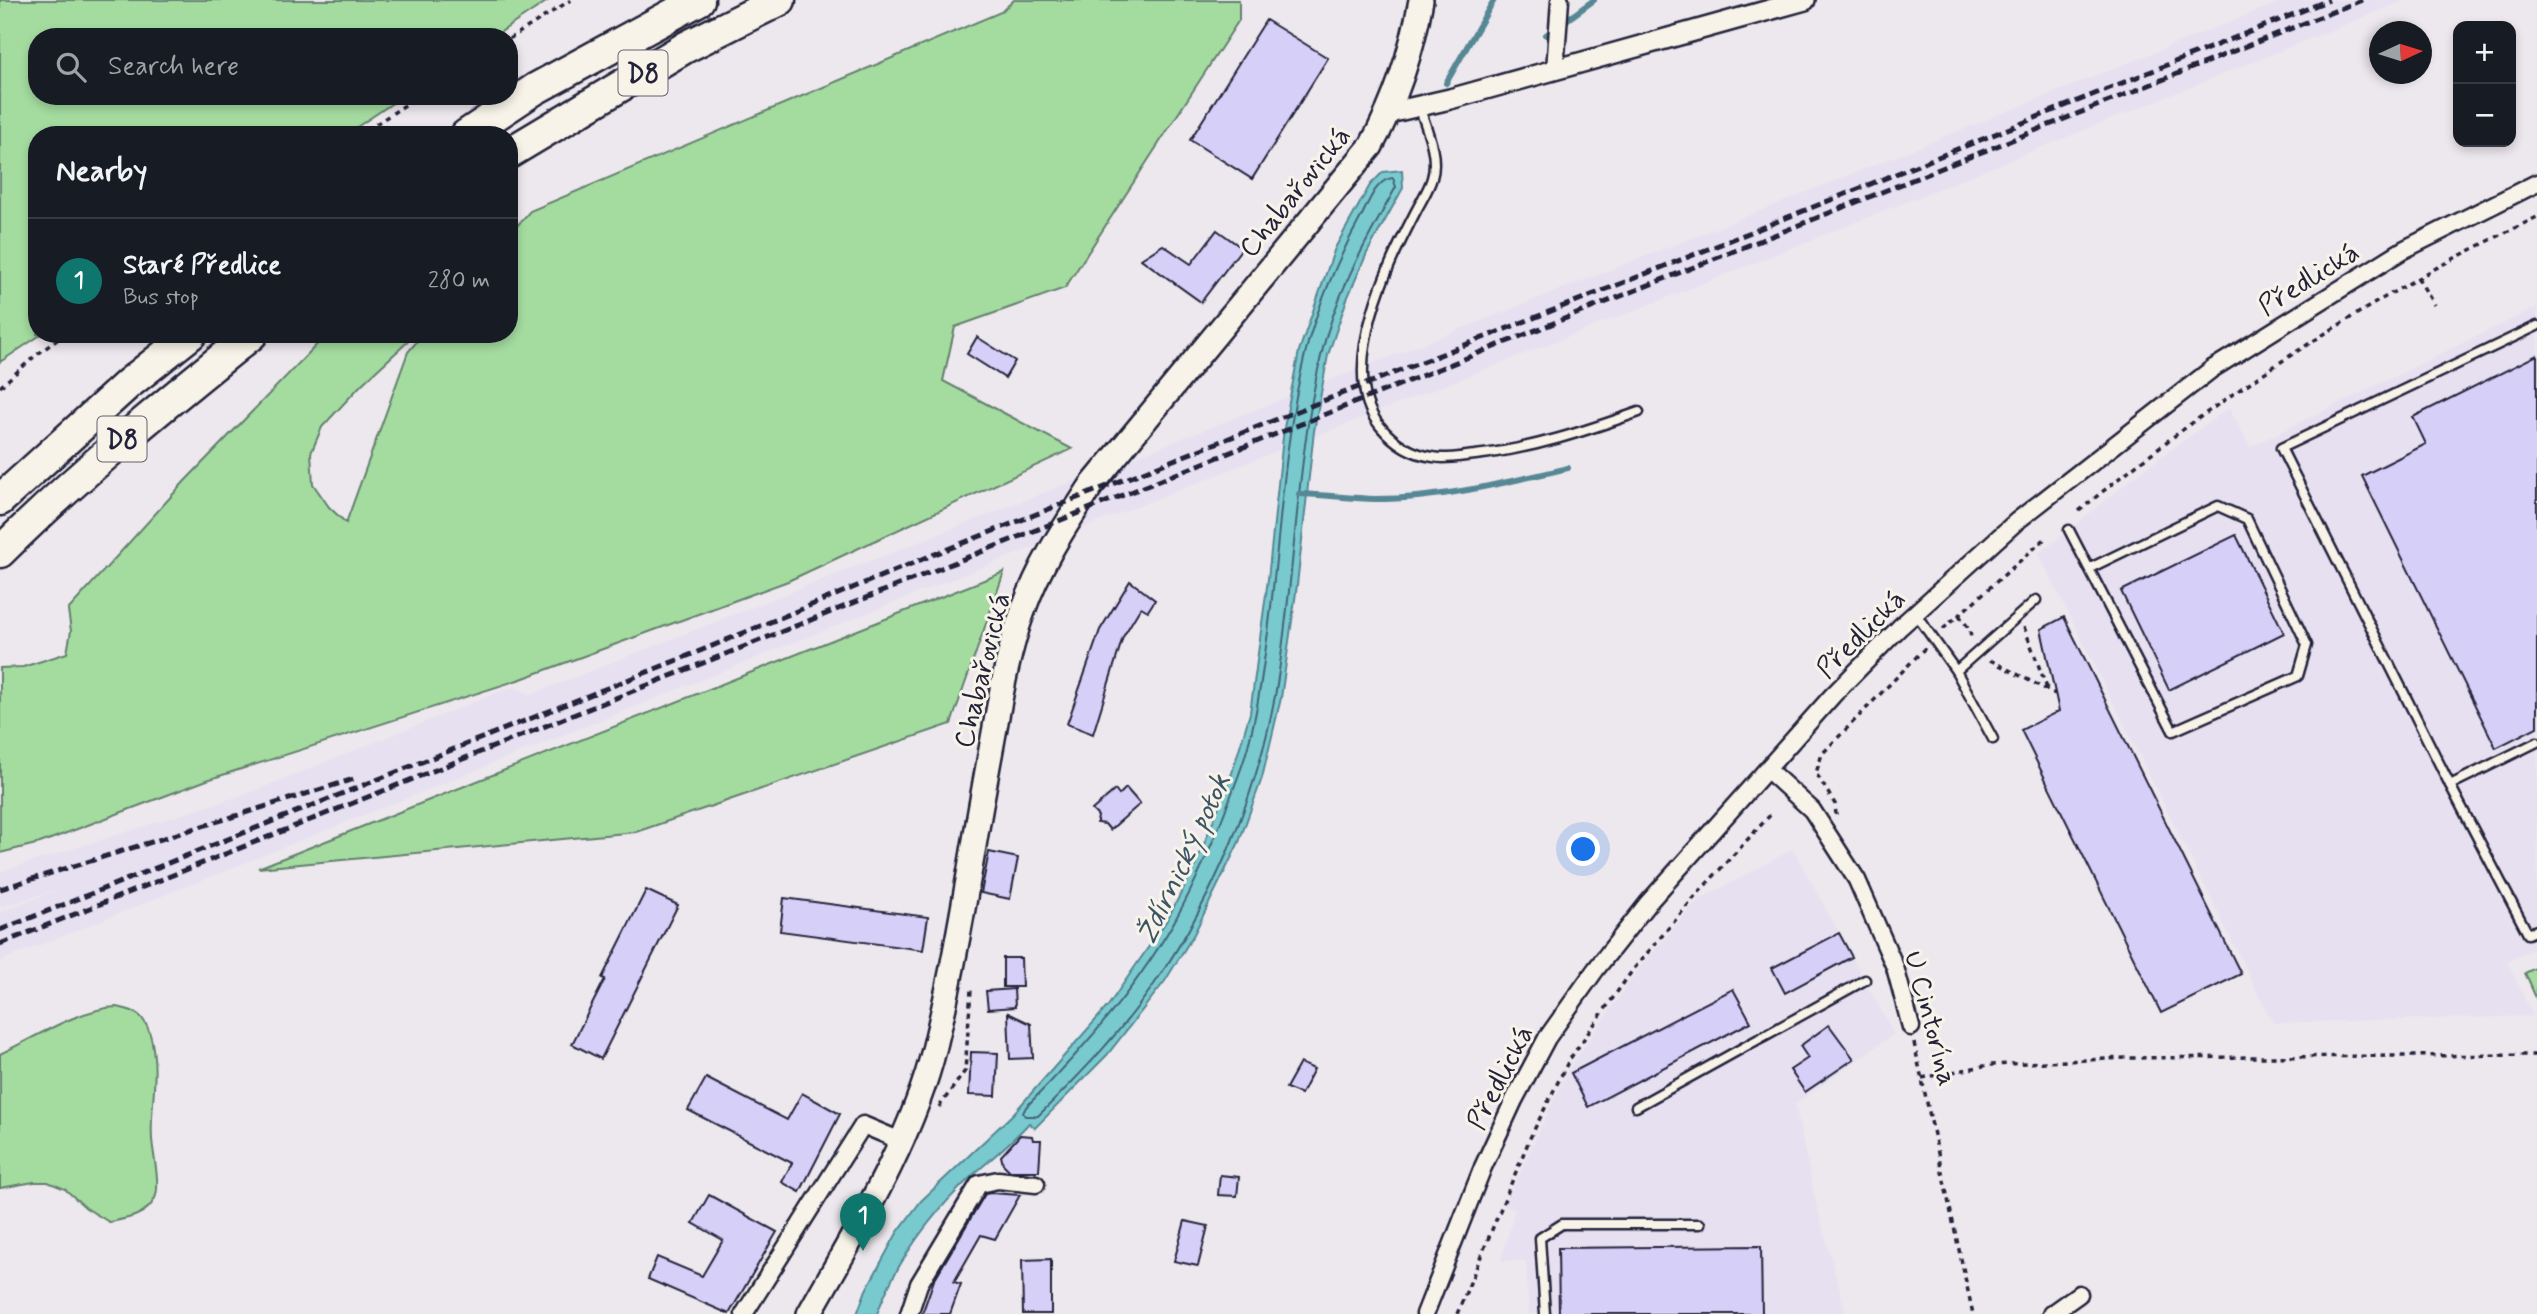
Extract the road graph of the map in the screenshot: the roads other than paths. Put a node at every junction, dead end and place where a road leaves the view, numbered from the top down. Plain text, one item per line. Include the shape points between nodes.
1 (699, 0) edge
2 (780, 0) edge
3 (1420, 0) edge
4 (1560, 0) edge
5 (1805, 0) edge
6 (1555, 70) junction
7 (518, 100) edge
8 (511, 105) edge
9 (1419, 106) junction
10 (1389, 113) junction
11 (480, 126) edge
12 (518, 148) edge
13 (2537, 183) edge
14 (2537, 326) edge
15 (180, 343) edge
16 (241, 343) edge
17 (1639, 412) dead end
18 (0, 500) edge
19 (2069, 530) dead end
20 (0, 552) edge
21 (2090, 568) junction
22 (2036, 600) dead end
23 (1915, 613) junction
24 (1956, 671) junction
25 (1993, 738) dead end
26 (2537, 742) edge
27 (1768, 770) junction
28 (2450, 785) junction
29 (2537, 930) edge
30 (1865, 980) dead end
31 (1910, 1027) road end
32 (1636, 1107) dead end
33 (901, 1141) junction
34 (1036, 1184) dead end
35 (1700, 1224) dead end
36 (2079, 1294) dead end
37 (744, 1314) edge
38 (809, 1314) edge
39 (909, 1314) edge
40 (1425, 1314) edge
41 (1545, 1314) edge
42 (2051, 1314) edge

1 - 7 highway, D8
2 - 12 highway, D8 via 686,47
3 - 10 main road, Chabařovická via 1410,52
4 - 6 street
5 - 6 street
6 - 9 street
8 - 11 highway, D8
9 - 10 street
9 - 17 lane via 1434,156 1433,178 1372,314 1363,366 1374,419 1397,444 1435,458 1496,453
10 - 33 main road, Chabařovická via 1345,180 1091,486 1037,575 1006,671 935,1047
13 - 23 street, Předlická via 2403,250 2211,369 2017,521
14 - 28 lane via 2281,448
15 - 18 highway, D8
16 - 20 highway, D8 via 53,499
19 - 21 lane
21 - 21 lane via 2218,506 2247,519 2307,645 2298,676 2174,732
22 - 24 lane
23 - 24 lane
23 - 27 street, Předlická via 1833,695
24 - 25 lane
26 - 28 lane
27 - 31 street, U Cintorína via 1812,810 1857,880 1895,967
27 - 40 street, Předlická via 1648,903 1547,1038 1483,1167
28 - 29 lane via 2528,934
30 - 32 lane
33 - 37 street via 863,1125
33 - 38 main road, Chabařovická
34 - 39 street via 998,1180 979,1184 919,1284
35 - 41 lane via 1562,1224 1540,1238
36 - 42 street

